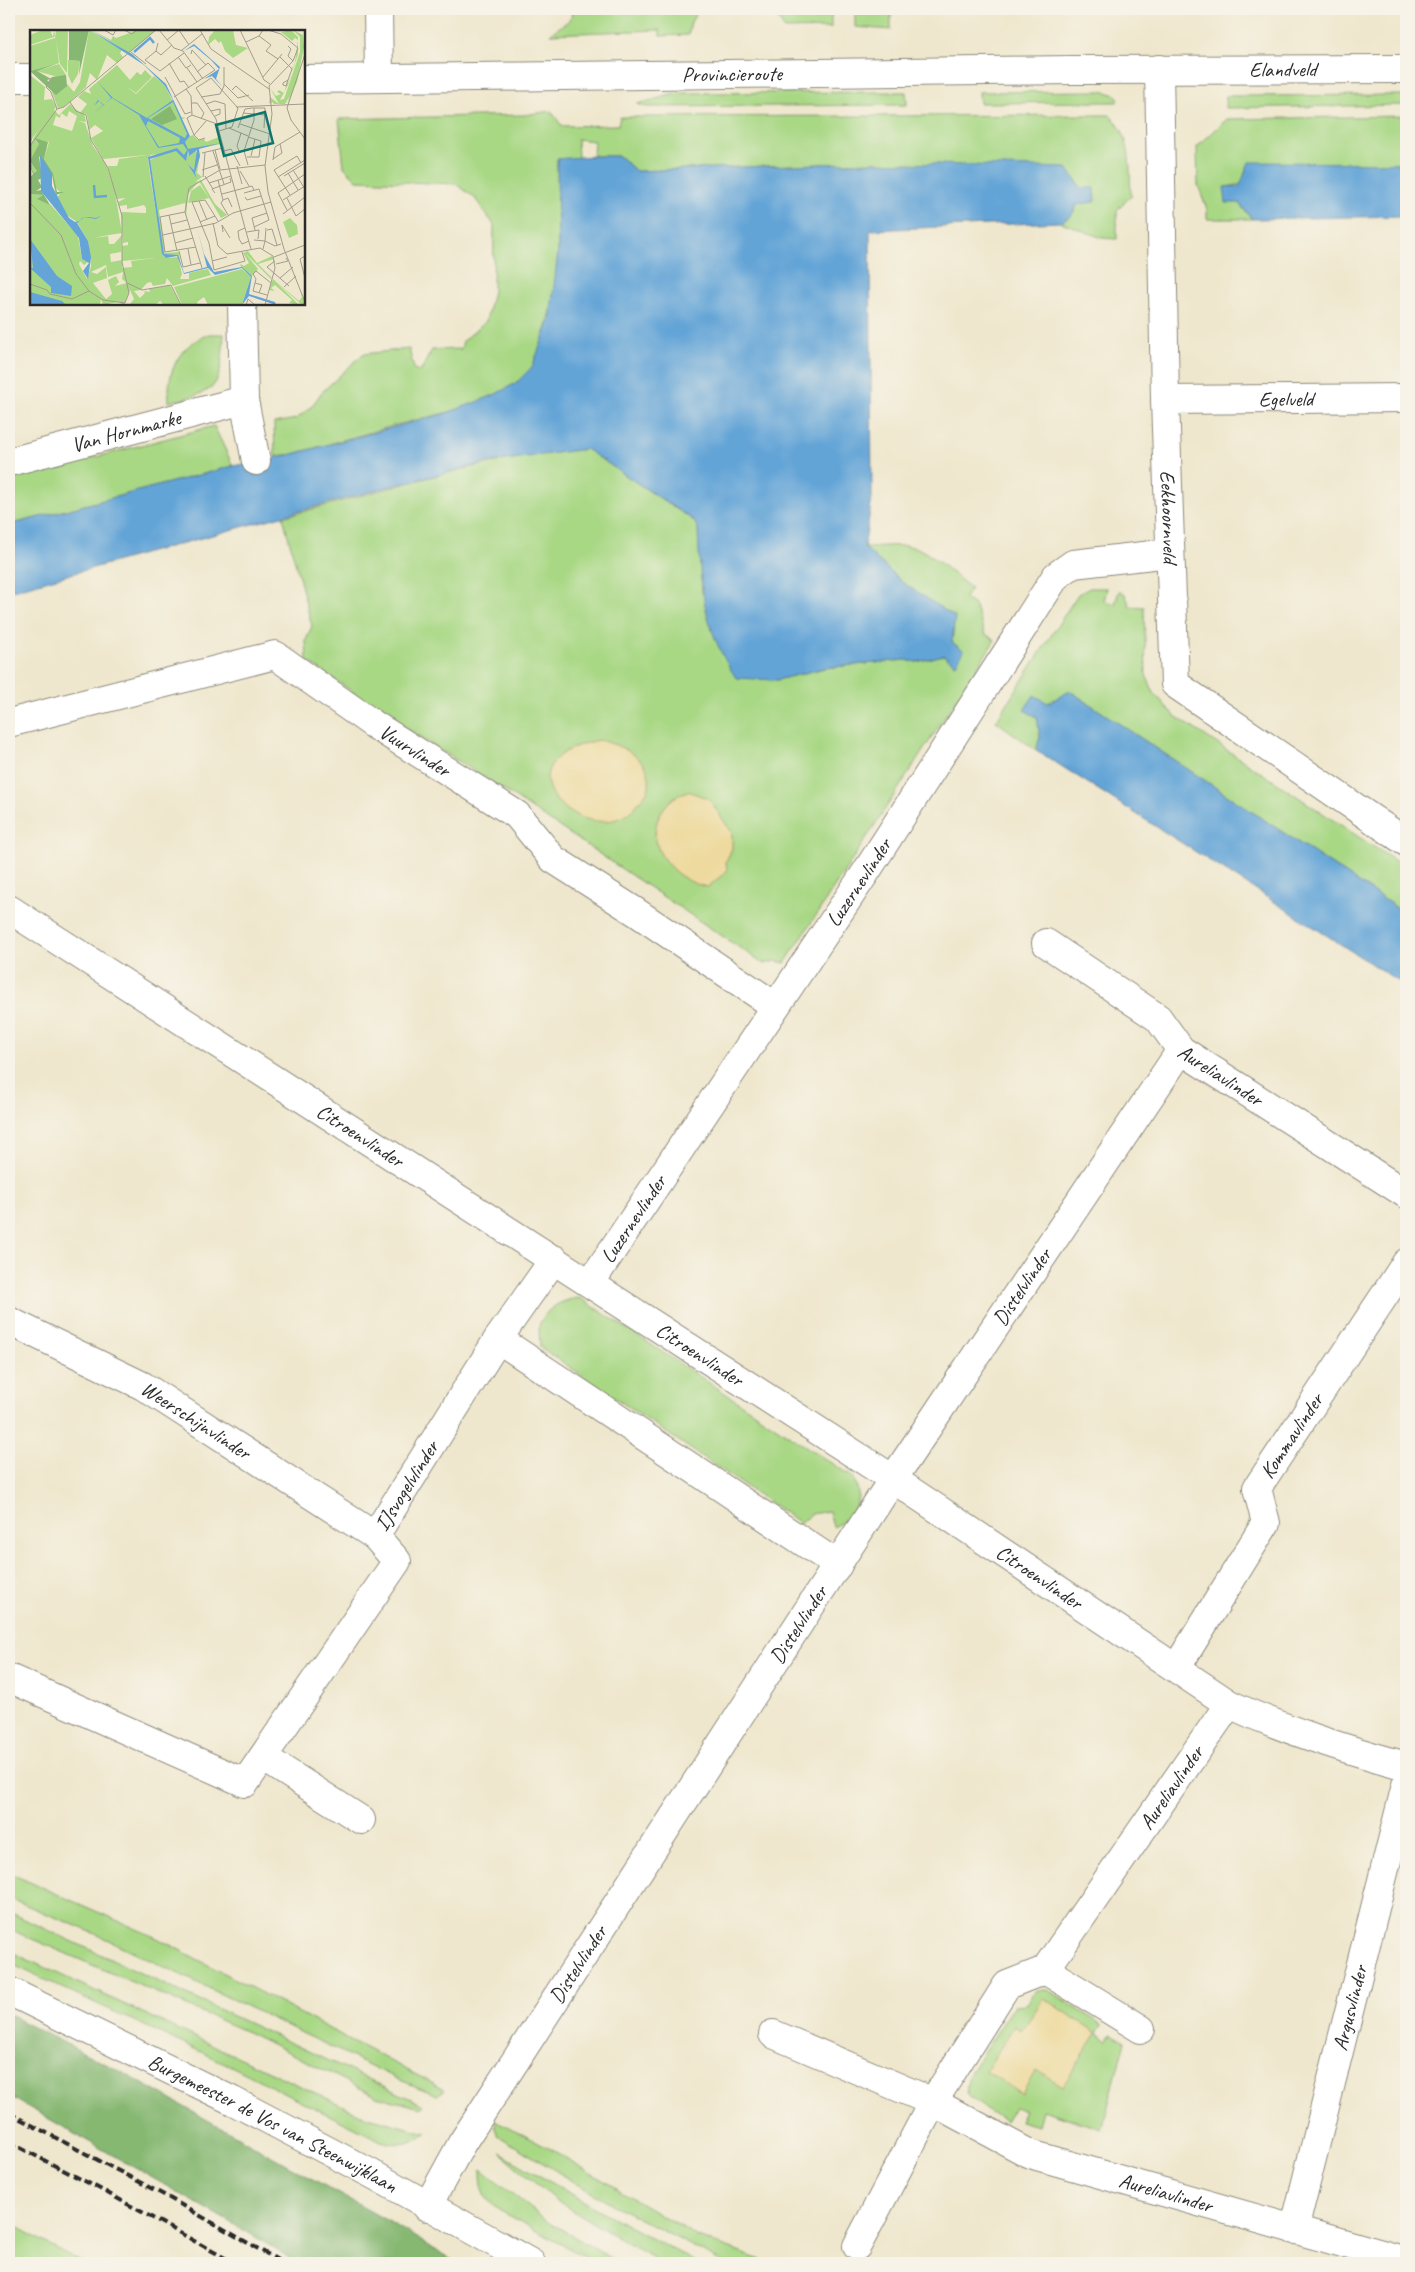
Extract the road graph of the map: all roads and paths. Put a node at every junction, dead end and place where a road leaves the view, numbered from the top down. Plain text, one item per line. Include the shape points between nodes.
1 (378, 9) edge
2 (1159, 69) junction
3 (1406, 69) edge
4 (9, 78) edge
5 (30, 78) edge
6 (379, 78) junction
7 (305, 79) edge
8 (242, 305) edge
9 (1406, 398) edge
10 (244, 400) junction
11 (1165, 400) junction
12 (256, 461) dead end
13 (9, 462) edge
14 (1170, 553) junction
15 (9, 723) edge
16 (1406, 842) edge
17 (9, 909) edge
18 (1046, 942) dead end
19 (775, 1006) junction
20 (1181, 1050) junction
21 (1406, 1194) edge
22 (554, 1259) junction
23 (1406, 1263) edge
24 (591, 1282) junction
25 (9, 1320) edge
26 (498, 1338) junction
27 (893, 1479) junction
28 (375, 1536) junction
29 (838, 1565) junction
30 (1177, 1667) junction
31 (9, 1678) edge
32 (1229, 1704) junction
33 (264, 1757) junction
34 (1406, 1766) edge
35 (1406, 1785) edge
36 (361, 1820) dead end
37 (1045, 1970) junction
38 (9, 1991) edge
39 (1141, 2028) dead end
40 (773, 2034) dead end
41 (933, 2102) junction
42 (427, 2206) junction
43 (1294, 2230) junction
44 (857, 2246) dead end
45 (1406, 2261) edge
46 (531, 2263) edge

1 - 6 street
2 - 3 street, Elandveld
2 - 6 street, Provincieroute
2 - 11 street, Eekhoornveld
4 - 5 street
6 - 7 street, Provincieroute
8 - 10 street
9 - 11 street, Egelveld
10 - 12 street
10 - 13 street, Van Hornmarke
11 - 14 street, Eekhoornveld
14 - 16 street, Eekhoornveld via 1175,684
14 - 19 street, Luzernevlinder via 1074,564 1056,576 866,872
15 - 19 street, Vuurvlinder via 274,655 373,724 517,815 553,859
17 - 22 street, Citroenvlinder
18 - 20 street, Aureliavlinder via 1158,1018
19 - 24 street, Luzernevlinder
20 - 21 street, Aureliavlinder
20 - 27 street, Distelvlinder
22 - 24 street, Citroenvlinder
22 - 26 street, IJsvogelvlinder
23 - 30 street, Kommavlinder via 1257,1488 1266,1523
24 - 27 street, Citroenvlinder
25 - 28 street, Weerschijnvlinder via 142,1386
26 - 28 street, IJsvogelvlinder
26 - 29 street
27 - 29 street, Distelvlinder
27 - 30 street, Citroenvlinder
28 - 33 street, IJsvogelvlinder via 397,1561
29 - 42 street, Distelvlinder via 462,2143
30 - 32 street, Citroenvlinder
31 - 33 street, IJsvogelvlinder via 245,1783
32 - 34 street, Citroenvlinder via 1320,1742
32 - 37 street, Aureliavlinder
33 - 36 street
35 - 43 street, Argusvlinder
37 - 39 street
37 - 41 street via 1006,1985
38 - 42 street, Burgemeester de Vos van Steenwijklaan via 233,2101
40 - 41 street, Aureliavlinder
41 - 43 street, Aureliavlinder via 1030,2154
41 - 44 street
42 - 46 street, Burgemeester de Vos van Steenwijklaan
43 - 45 street, Aureliavlinder

